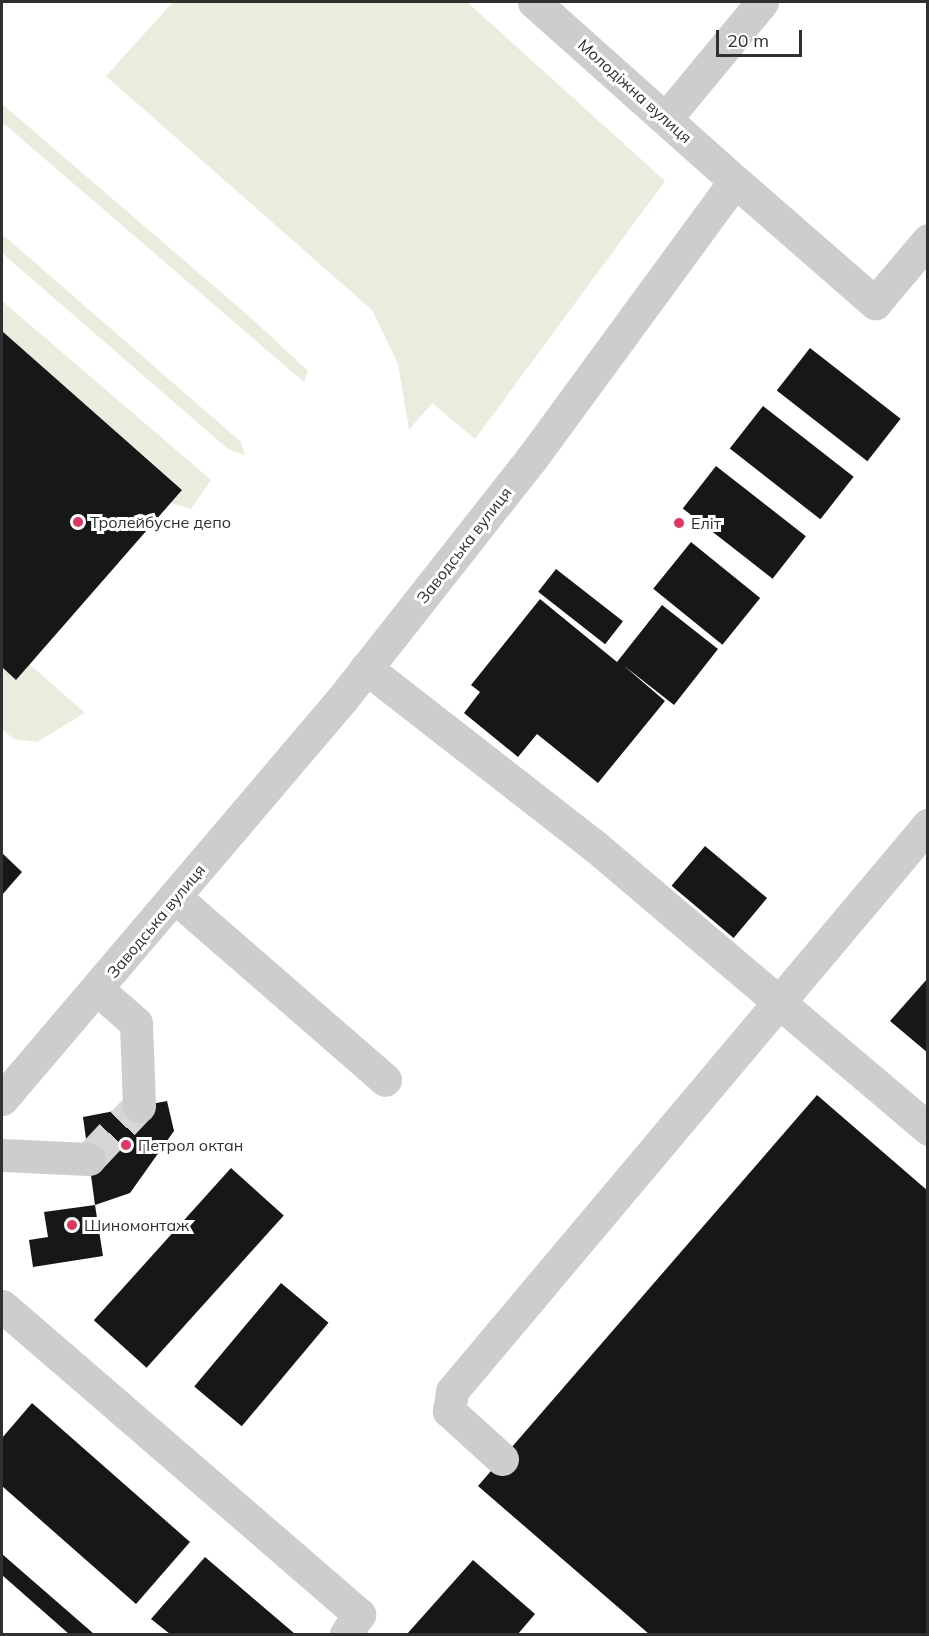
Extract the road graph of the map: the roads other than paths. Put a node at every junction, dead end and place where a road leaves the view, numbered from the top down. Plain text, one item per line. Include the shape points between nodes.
1 (534, 2) edge
2 (762, 2) edge
3 (667, 117) junction
4 (735, 181) junction
5 (927, 240) edge
6 (366, 668) junction
7 (927, 825) edge
8 (176, 898) junction
9 (98, 990) junction
10 (778, 1000) junction
11 (385, 1080) dead end
12 (2, 1099) edge
13 (139, 1106) dead end
14 (927, 1129) edge
15 (2, 1155) edge
16 (89, 1159) dead end
17 (2, 1306) edge
18 (502, 1459) dead end
19 (346, 1635) edge

1 - 3 street, Молодіжна вулиця
2 - 3 street
3 - 4 street, Молодіжна вулиця
4 - 5 street via 875,303
4 - 6 street, Заводська вулиця via 532,458
6 - 8 street, Заводська вулиця
6 - 10 street via 596,848
7 - 10 street
8 - 9 street, Заводська вулиця
8 - 11 street
9 - 12 street, Заводська вулиця
9 - 13 street via 136,1023
10 - 14 street
10 - 18 street via 452,1391 449,1411
15 - 16 street
17 - 19 street via 359,1614

